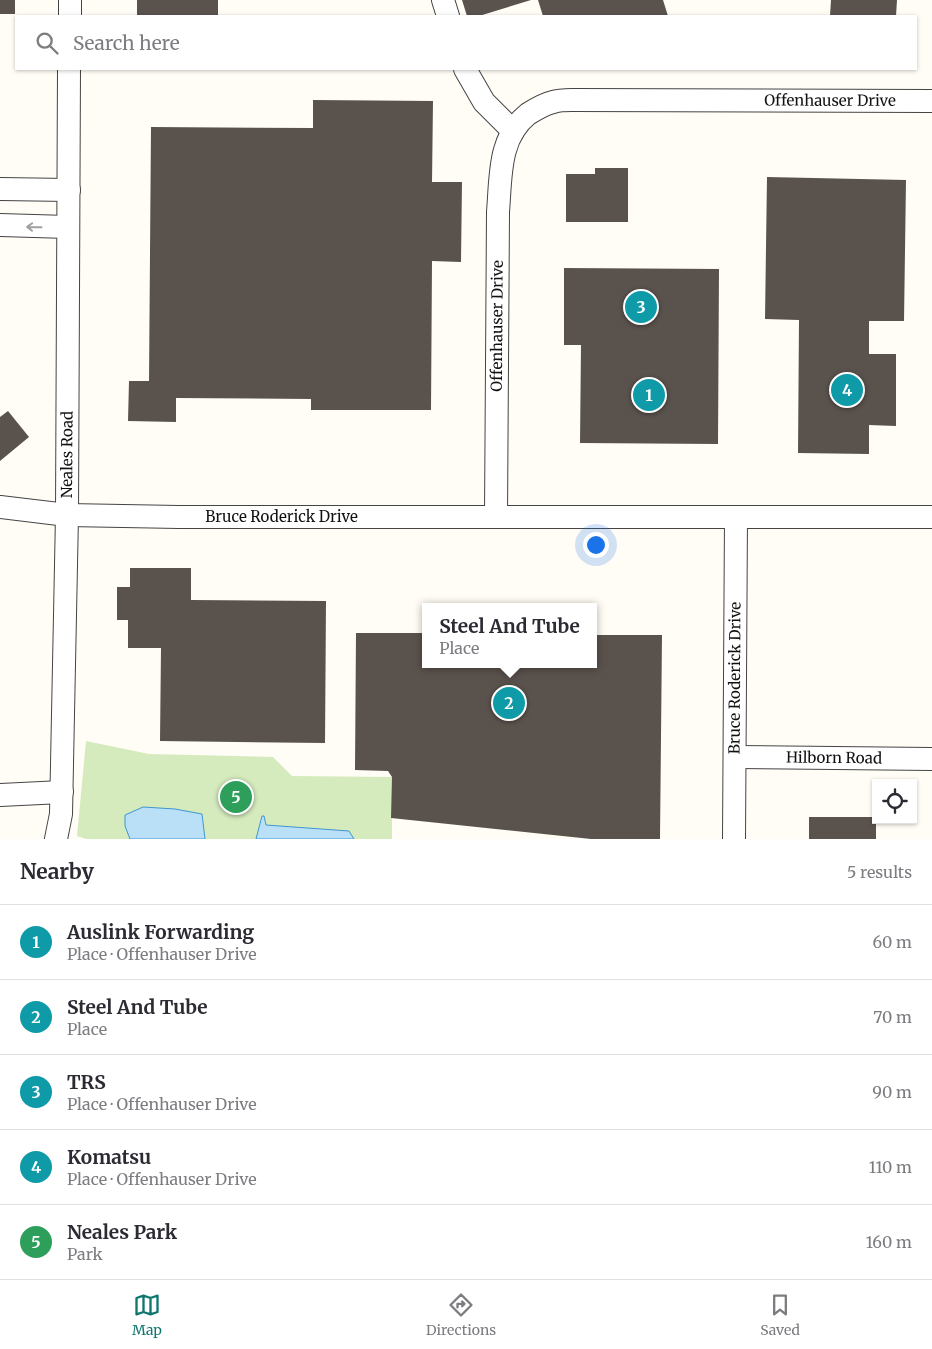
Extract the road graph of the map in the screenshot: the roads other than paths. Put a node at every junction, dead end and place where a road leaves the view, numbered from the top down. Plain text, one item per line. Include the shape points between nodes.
1 (70, 0) edge
2 (443, 0) edge
3 (70, 15) edge
4 (448, 15) edge
5 (69, 70) edge
6 (466, 70) edge
7 (932, 101) edge
8 (513, 131) junction
9 (0, 189) edge
10 (69, 190) junction
11 (0, 225) edge
12 (68, 227) junction
13 (0, 507) edge
14 (67, 515) junction
15 (496, 517) junction
16 (736, 517) junction
17 (932, 517) edge
18 (735, 758) junction
19 (932, 759) edge
20 (62, 792) junction
21 (0, 795) edge
22 (56, 839) edge
23 (734, 839) edge

1 - 3 street
2 - 4 street
5 - 10 street, Neales Road
6 - 8 street via 484,102
7 - 8 street, Offenhauser Drive via 572,100 552,102 537,108
8 - 15 street, Offenhauser Drive via 505,146 498,212
9 - 10 street
10 - 12 street, Neales Road
12 -> 11 street
12 - 14 street, Neales Road
13 - 14 street, Bruce Roderick Drive
14 - 15 street, Bruce Roderick Drive
14 - 20 street, Neales Road
15 - 16 street
16 - 17 street
16 - 18 street, Bruce Roderick Drive
18 - 19 street, Hilborn Road
18 - 23 street, Bruce Roderick Drive
20 - 21 street
20 - 22 street, Neales Road via 62,814

